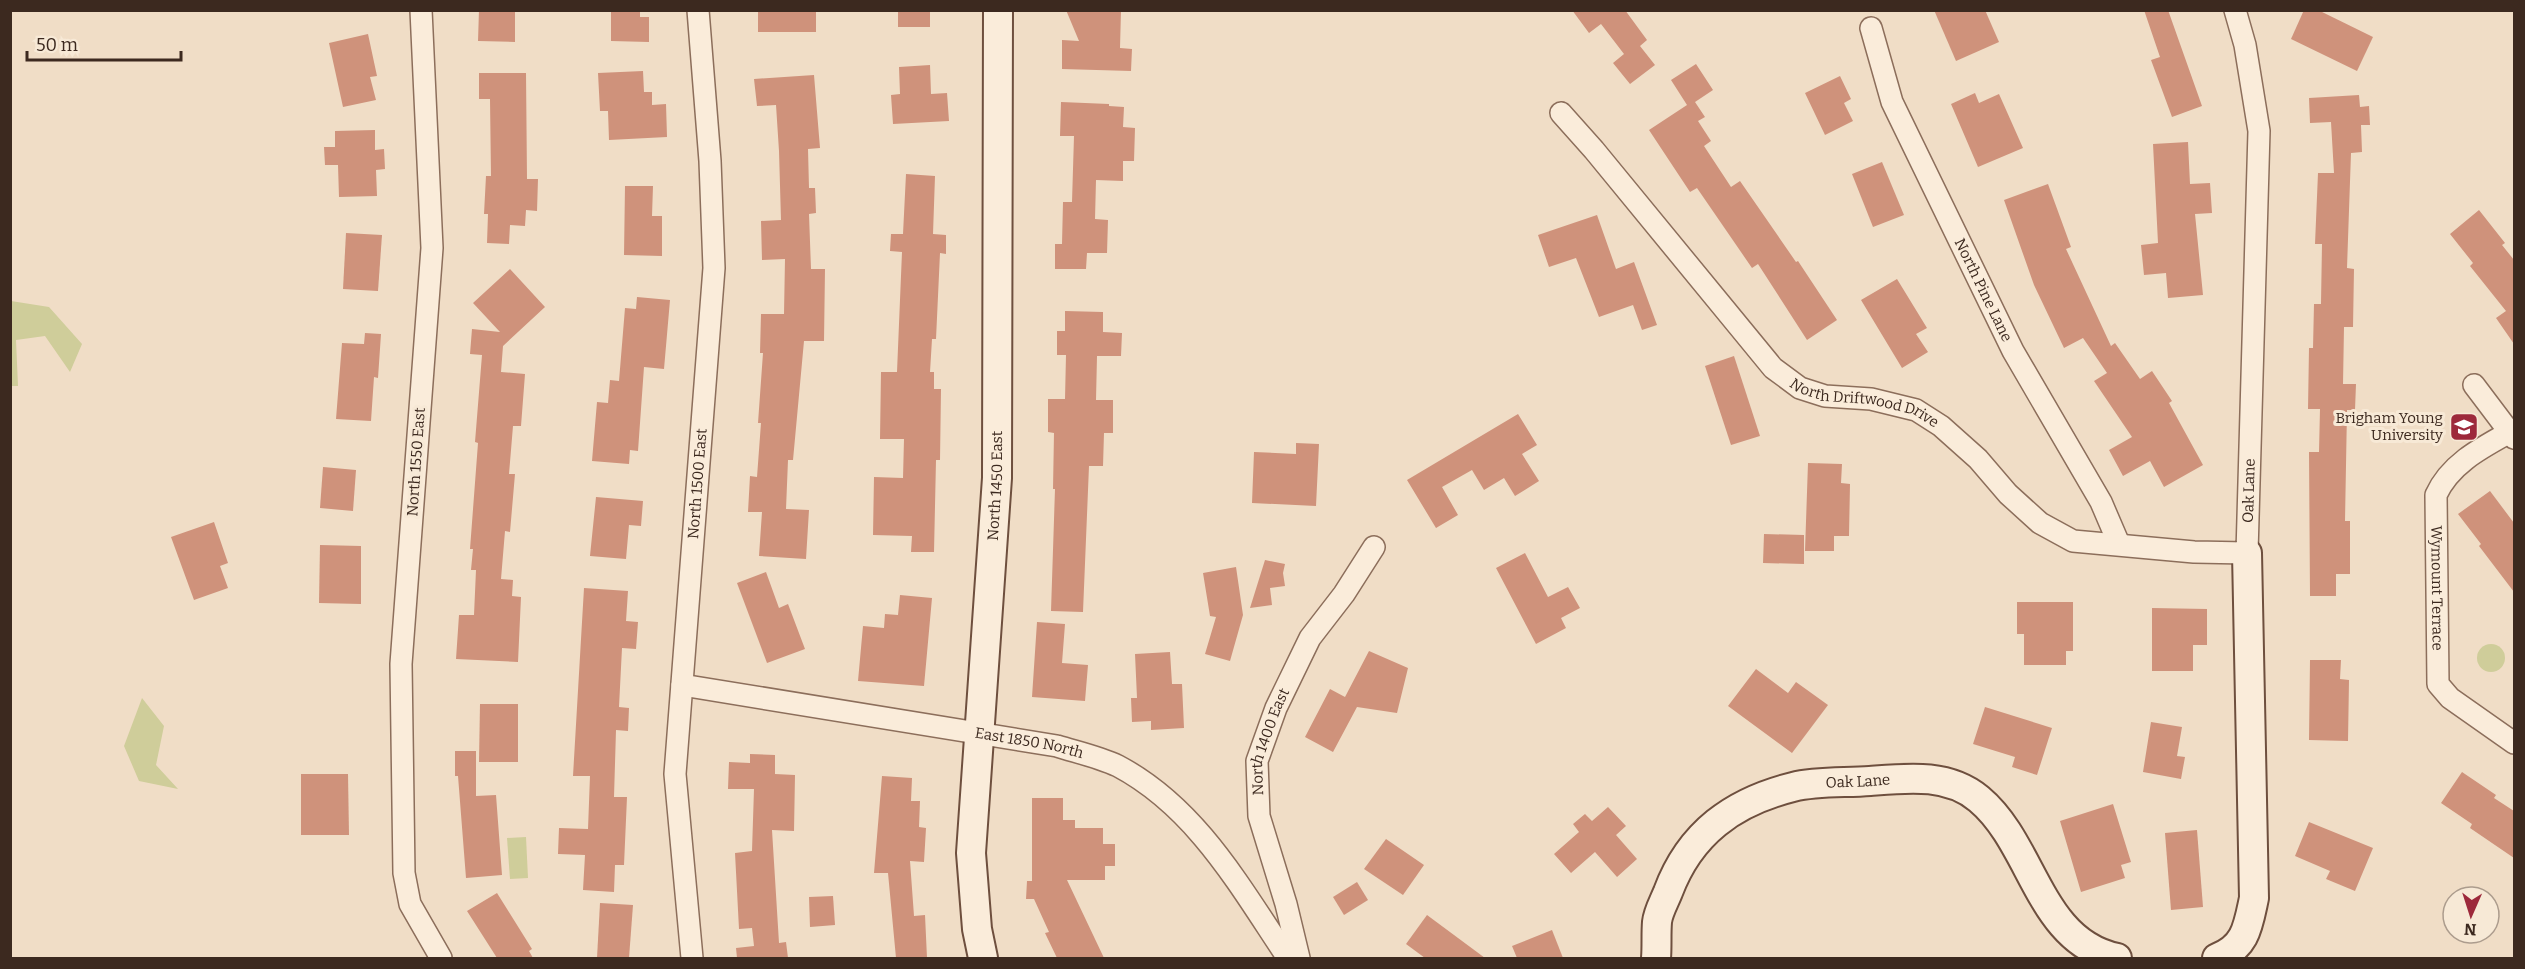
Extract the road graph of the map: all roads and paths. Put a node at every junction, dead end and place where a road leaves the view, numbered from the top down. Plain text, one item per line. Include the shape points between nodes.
1 (421, 10) edge
2 (698, 10) edge
3 (998, 10) edge
4 (2235, 10) edge
5 (1871, 28) dead end
6 (1560, 113) dead end
7 (2474, 385) dead end
8 (2512, 435) edge
9 (2119, 544) junction
10 (1374, 547) dead end
11 (2247, 552) junction
12 (682, 685) junction
13 (979, 733) junction
14 (2514, 743) edge
15 (441, 958) edge
16 (692, 958) edge
17 (983, 958) edge
18 (1288, 958) edge
19 (1299, 958) edge
20 (1656, 958) edge
21 (2117, 958) edge
22 (2217, 958) edge

1 - 15 street, North 1550 East via 432,248 400,664 404,873 414,912
2 - 12 street, North 1500 East via 714,268
3 - 13 street, North 1450 East via 997,478
4 - 11 street, Oak Lane via 2259,131
5 - 9 street, North Pine Lane via 1897,113 2013,351 2101,502
6 - 9 street, North Driftwood Drive via 1773,368 1800,388 1825,396 1871,399 1916,410 1978,459 2040,523 2073,541
7 - 8 street
8 - 14 street, Wymount Terrace via 2483,447 2451,471 2436,495 2438,684 2450,698
9 - 11 street, North Driftwood Drive via 2194,552
10 - 19 street, North 1400 East via 1310,638 1276,708 1257,761 1259,816
11 - 22 street, Oak Lane via 2254,898 2247,933 2229,954
12 - 13 street, East 1850 North
12 - 16 street, North 1500 East via 675,774
13 - 17 street, North 1450 East via 971,853
13 - 18 street, East 1850 North via 1057,746 1117,766 1174,804 1215,850
20 - 21 street, Oak Lane via 1657,920 1672,880 1706,829 1744,803 1795,787 1914,777 1947,782 1978,798 2005,828 2054,916 2075,939 2103,956

